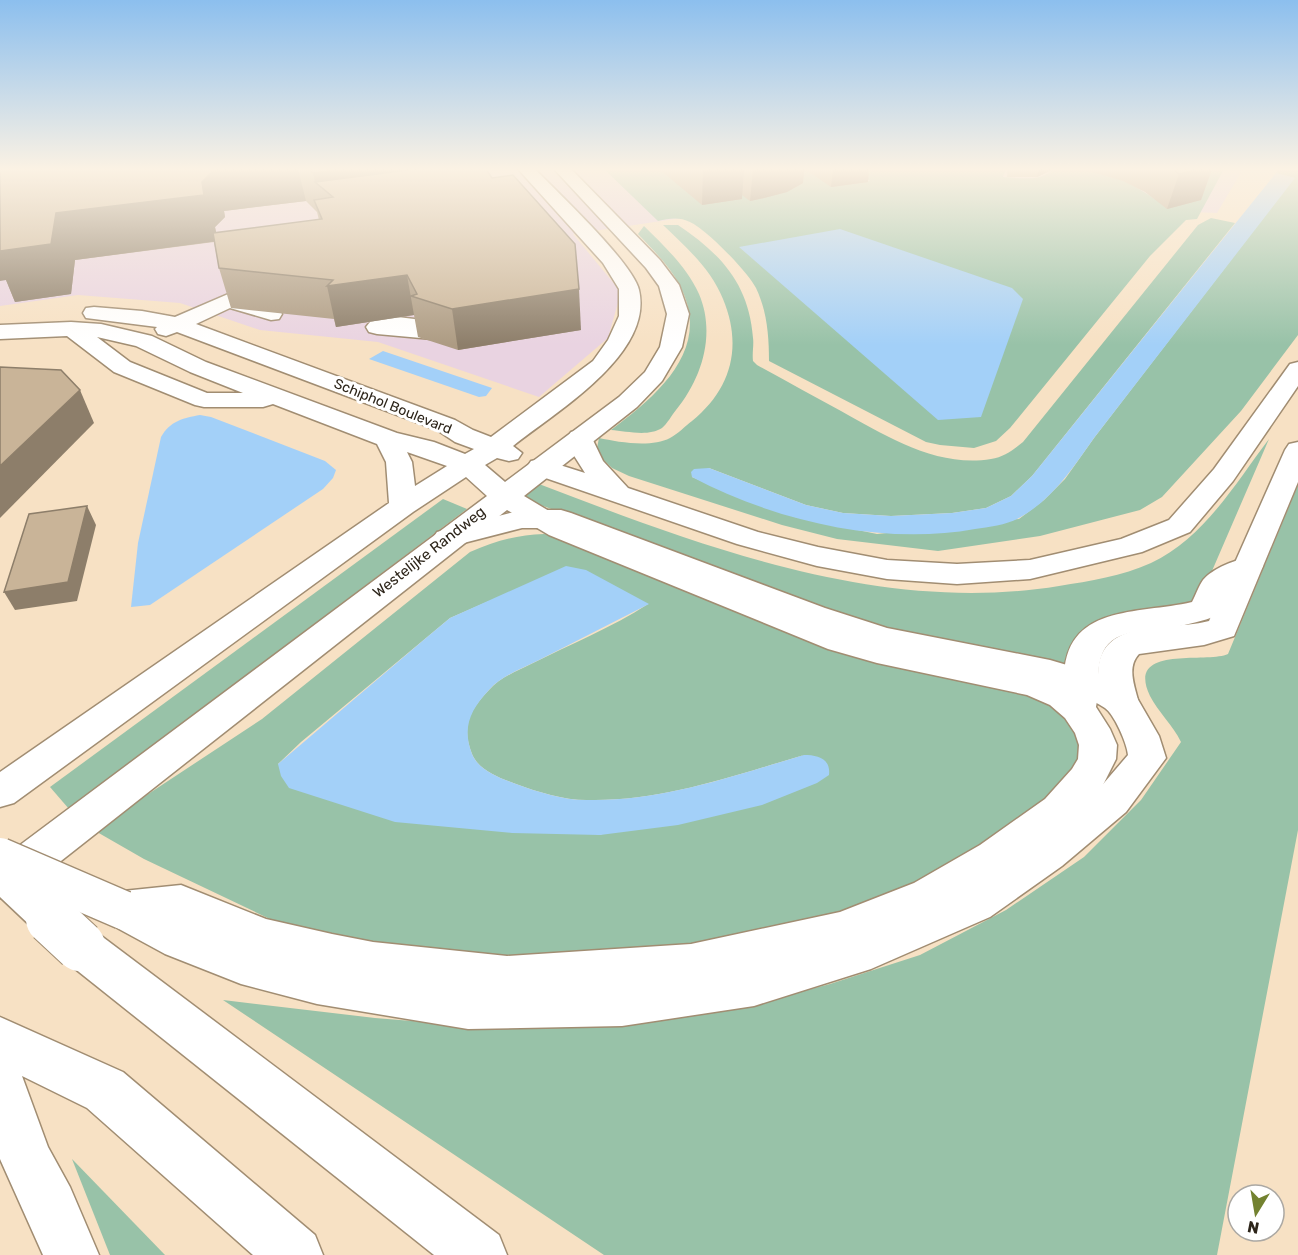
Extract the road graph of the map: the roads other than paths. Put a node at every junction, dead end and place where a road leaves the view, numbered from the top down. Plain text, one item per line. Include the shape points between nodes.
1 (580, 228) edge
2 (618, 228) edge
3 (588, 236) junction
4 (565, 240) edge
5 (295, 279) edge
6 (241, 295) junction
7 (283, 309) edge
8 (0, 315) edge
9 (374, 320) edge
10 (482, 321) edge
11 (176, 324) junction
12 (71, 329) junction
13 (0, 332) edge
14 (144, 341) junction
15 (1298, 369) edge
16 (285, 400) junction
17 (534, 418) junction
18 (446, 425) junction
19 (580, 438) junction
20 (388, 439) junction
21 (495, 447) junction
22 (1298, 450) edge
23 (468, 465) junction
24 (541, 467) junction
25 (503, 495) junction
26 (620, 495) junction
27 (403, 506) junction
28 (539, 518) junction
29 (448, 538) junction
30 (1094, 697) junction
31 (0, 792) edge
32 (0, 857) edge
33 (0, 871) edge
34 (0, 884) edge
35 (0, 1041) edge
36 (0, 1084) edge
37 (71, 1255) edge
38 (295, 1255) edge
39 (478, 1255) edge

1 - 3 main road
2 - 19 main road, Westelijke Randweg via 669,285 678,314 671,347 654,376 628,402
3 - 4 main road
3 - 17 main road via 611,260 629,289 630,316 619,341 601,366
5 - 6 main road via 271,282
6 - 7 main road
6 - 11 main road
8 - 11 main road, Schiphol Boulevard via 117,314
9 - 10 main road via 432,332
11 - 14 main road
11 - 18 main road, Schiphol Boulevard
12 - 13 main road
12 - 14 main road
12 - 16 main road via 122,367 204,400
14 - 16 main road via 198,367
15 - 26 main road via 1216,487 1178,527 1077,561 1006,572 924,574 846,563 736,536
16 - 20 main road
17 - 18 main road
17 - 21 main road
18 - 21 main road, Schiphol Boulevard
19 - 24 main road, Westelijke Randweg
19 - 26 main road via 592,466
20 - 23 main road
20 - 27 main road via 399,462
21 - 23 main road
21 - 24 main road, Schiphol Boulevard
22 - 30 main road via 1222,628 1208,634 1147,637 1127,644 1118,654 1113,681
23 - 24 main road
23 - 25 main road
23 - 27 main road
24 - 25 main road, Westelijke Randweg
24 - 26 main road
25 - 28 main road
25 - 29 main road, Westelijke Randweg
27 - 31 main road
28 - 29 main road
28 - 30 main road via 840,641 1035,684 1063,696
29 - 34 main road, Westelijke Randweg
30 - 32 main road, bridge via 1141,736 1147,758 1112,801 1047,854 975,904 872,949 754,984 622,1004 468,1007 317,983 241,963 181,940 123,910
33 - 39 main road, bridge via 80,946
35 - 38 main road via 105,1090
36 - 37 main road via 27,1161

